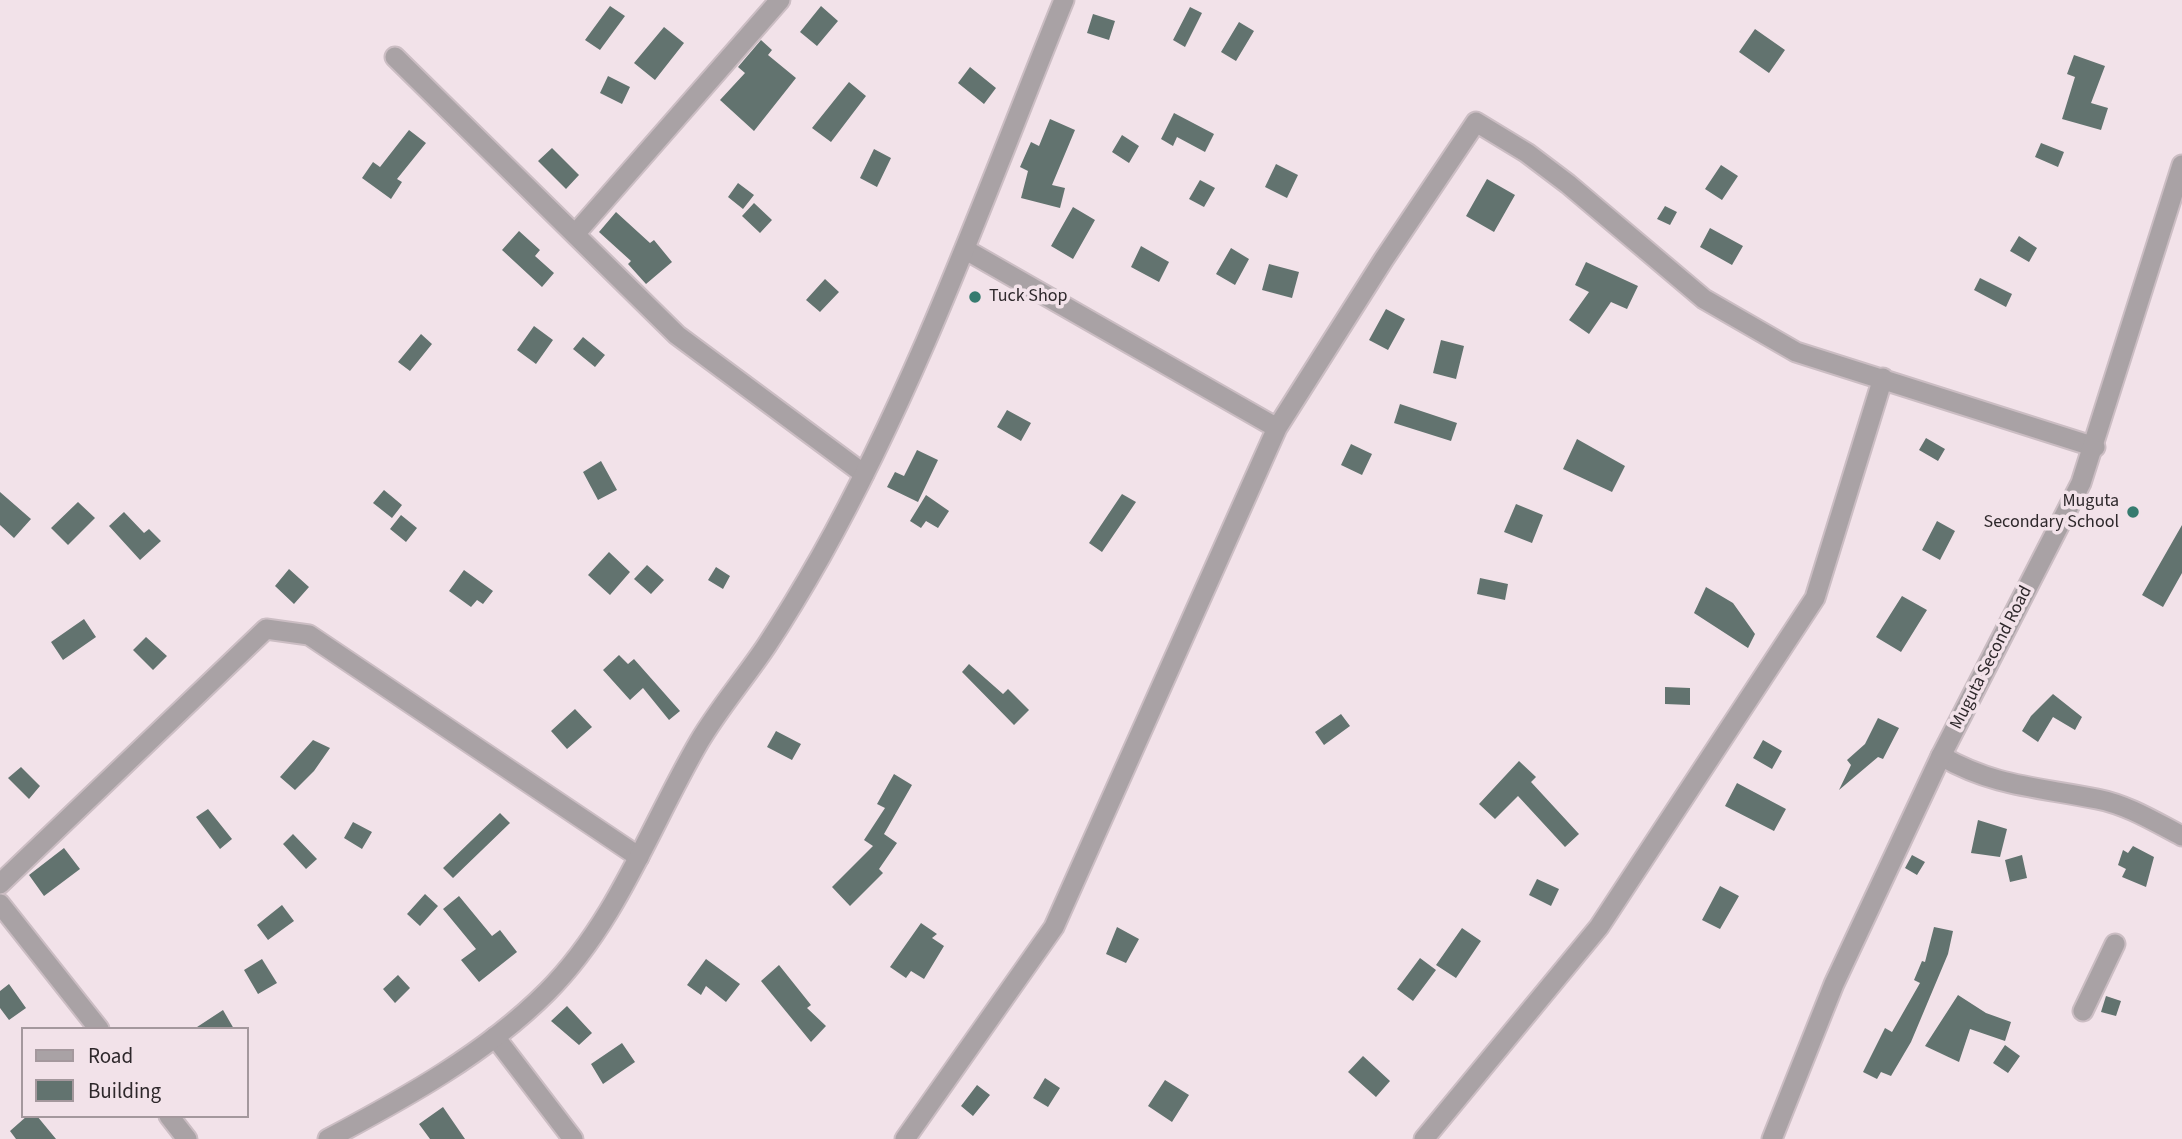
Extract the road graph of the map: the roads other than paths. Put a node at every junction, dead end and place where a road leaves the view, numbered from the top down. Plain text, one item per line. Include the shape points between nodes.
1 (780, 0) edge
2 (1064, 0) edge
3 (395, 57) dead end
4 (2182, 168) edge
5 (576, 233) junction
6 (966, 250) junction
7 (1883, 378) junction
8 (1277, 428) junction
9 (2095, 447) junction
10 (864, 474) junction
11 (1941, 756) junction
12 (2182, 836) edge
13 (639, 858) junction
14 (0, 884) edge
15 (0, 904) edge
16 (2115, 944) dead end
17 (2083, 1011) dead end
18 (97, 1027) edge
19 (495, 1037) junction
20 (171, 1118) edge
21 (187, 1139) edge
22 (328, 1139) edge
23 (573, 1139) edge
24 (905, 1139) edge
25 (1424, 1139) edge
26 (1772, 1139) edge

1 - 5 street
2 - 6 street
3 - 5 street
4 - 9 street, Muguta Second Road
5 - 10 street via 677,335
6 - 8 street
6 - 10 street
7 - 8 street via 1796,352 1704,299 1568,184 1476,122
7 - 9 street
7 - 25 street via 1815,598 1598,927
8 - 24 street via 1054,927
9 - 11 street, Muguta Second Road via 2081,483
10 - 13 street via 768,643 700,741
11 - 12 street via 1983,778 2100,800 2142,814
11 - 26 street, Muguta Second Road via 1834,984
13 - 14 street via 309,635 266,629
13 - 19 street via 573,963
15 - 18 street
16 - 17 street
19 - 22 street via 425,1084
19 - 23 street
20 - 21 street

